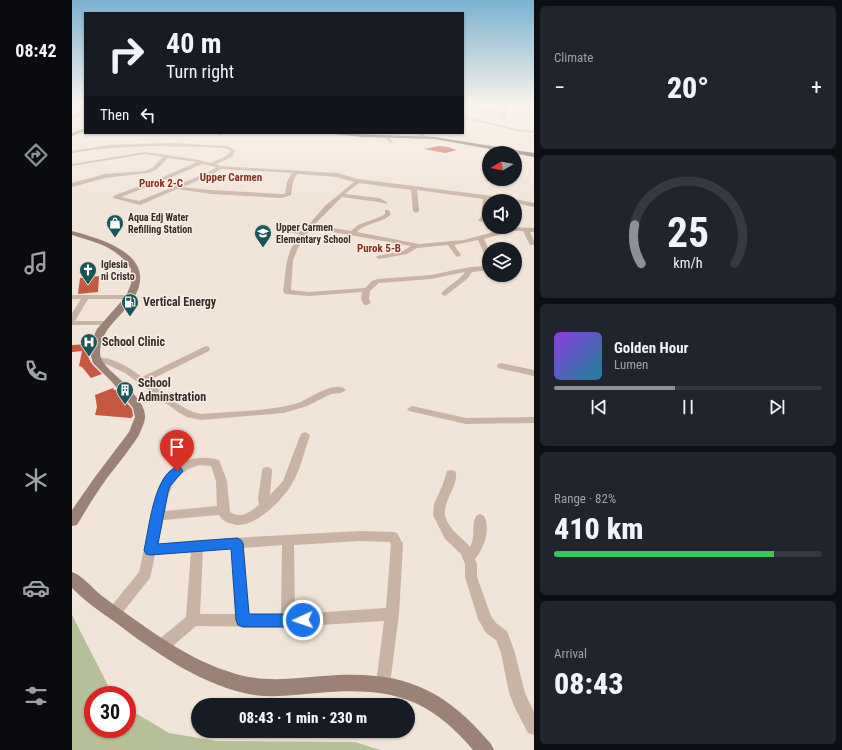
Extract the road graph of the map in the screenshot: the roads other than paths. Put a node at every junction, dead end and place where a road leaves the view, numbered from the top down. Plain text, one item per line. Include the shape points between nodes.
1 (389, 139) edge
2 (442, 139) edge
3 (391, 142) dead end
4 (132, 146) junction
5 (72, 152) edge
6 (130, 154) junction
7 (534, 155) edge
8 (167, 156) junction
9 (202, 162) junction
10 (72, 165) edge
11 (211, 165) junction
12 (220, 167) junction
13 (296, 172) junction
14 (358, 182) junction
15 (72, 185) edge
16 (457, 186) dead end
17 (178, 188) junction
18 (414, 188) junction
19 (457, 194) junction
20 (340, 195) junction
21 (471, 195) junction
22 (482, 197) edge
23 (385, 203) dead end
24 (470, 203) dead end
25 (522, 203) edge
26 (534, 205) edge
27 (386, 211) dead end
28 (416, 211) dead end
29 (364, 216) dead end
30 (364, 225) junction
31 (311, 226) junction
32 (281, 229) dead end
33 (526, 230) junction
34 (534, 230) edge
35 (353, 232) junction
36 (72, 233) edge
37 (305, 233) junction
38 (480, 237) junction
39 (482, 242) edge
40 (450, 244) junction
41 (532, 244) dead end
42 (415, 246) junction
43 (458, 255) dead end
44 (379, 256) dead end
45 (482, 268) edge
46 (470, 269) junction
47 (366, 290) junction
48 (445, 294) dead end
49 (72, 297) edge
50 (86, 297) junction
51 (130, 297) junction
52 (368, 303) dead end
53 (72, 318) edge
54 (72, 323) edge
55 (107, 323) junction
56 (206, 349) dead end
57 (96, 361) junction
58 (501, 366) dead end
59 (534, 373) edge
60 (141, 381) junction
61 (341, 390) dead end
62 (412, 409) dead end
63 (534, 420) edge
64 (305, 436) dead end
65 (267, 471) dead end
66 (451, 474) dead end
67 (265, 507) junction
68 (224, 510) junction
69 (158, 516) junction
70 (480, 520) dead end
71 (72, 521) edge
72 (288, 541) junction
73 (237, 543) junction
74 (197, 545) junction
75 (150, 550) junction
76 (468, 558) junction
77 (72, 578) edge
78 (114, 613) junction
79 (392, 614) junction
80 (193, 620) junction
81 (243, 620) junction
82 (288, 621) junction
83 (162, 646) junction
84 (383, 684) junction
85 (534, 727) edge
86 (485, 750) edge

1 - 3 street
2 - 7 main road
4 - 5 street
4 - 6 street
4 - 11 street via 206,146 233,150 231,155
6 - 8 street
6 - 10 street
8 - 9 street
8 - 15 street via 156,167 146,172 105,176
9 - 11 street
9 - 17 street via 115,197 139,203
11 - 12 street
12 - 13 street
12 - 17 street via 211,174
13 - 14 street via 338,175
13 - 17 street via 290,182 288,195 282,196
14 - 18 street
14 - 20 street
16 - 19 street
18 - 19 street
18 - 28 street
19 - 21 street
20 - 23 street
20 - 31 street via 326,207
21 - 22 street
21 - 24 street
25 - 26 street
27 - 30 street via 388,214 384,218
29 - 30 street
30 - 35 street
31 - 35 street
31 - 37 street
32 - 37 street
33 - 34 street
33 - 38 street via 512,229
33 - 41 street
35 - 42 street
36 - 51 main road via 119,250 129,260 136,277
37 - 47 street via 290,259 288,292 308,294
38 - 39 street
38 - 40 street
40 - 42 street
40 - 43 street
42 - 44 street via 405,253
45 - 46 street
46 - 47 street via 431,277 378,281
46 - 48 street via 467,277
47 - 52 street via 365,299
49 - 50 street
50 - 51 street
50 - 53 street
51 - 55 main road
54 - 55 street
55 - 57 main road via 97,340
56 - 60 street
57 - 60 street via 109,362
57 - 71 main road via 138,407 139,422 134,433
58 - 59 street
60 - 61 street via 181,410 200,417 284,410 304,404 329,391
62 - 63 street via 466,420
64 - 67 street via 287,484
65 - 67 street
66 - 76 street via 440,504 439,515 449,536 462,546
67 - 68 street via 244,520 230,518 225,515
68 - 69 street
68 - 69 street via 220,473 215,463 209,460 187,465 170,478 163,492
69 - 75 street
70 - 76 street via 480,539 474,553
72 - 73 street
72 - 79 street via 393,536 398,544
72 - 82 street
73 - 74 street
73 - 81 street
74 - 75 street
74 - 80 street
75 - 78 street via 145,574
76 - 85 street via 471,564 471,577 485,619 491,628 502,636 517,693
77 - 78 main road
78 - 83 main road
79 - 82 street
79 - 84 street
80 - 81 street
80 - 83 street
81 - 82 street
83 - 84 main road via 224,679 264,688 351,683
84 - 86 main road via 433,700 459,721

